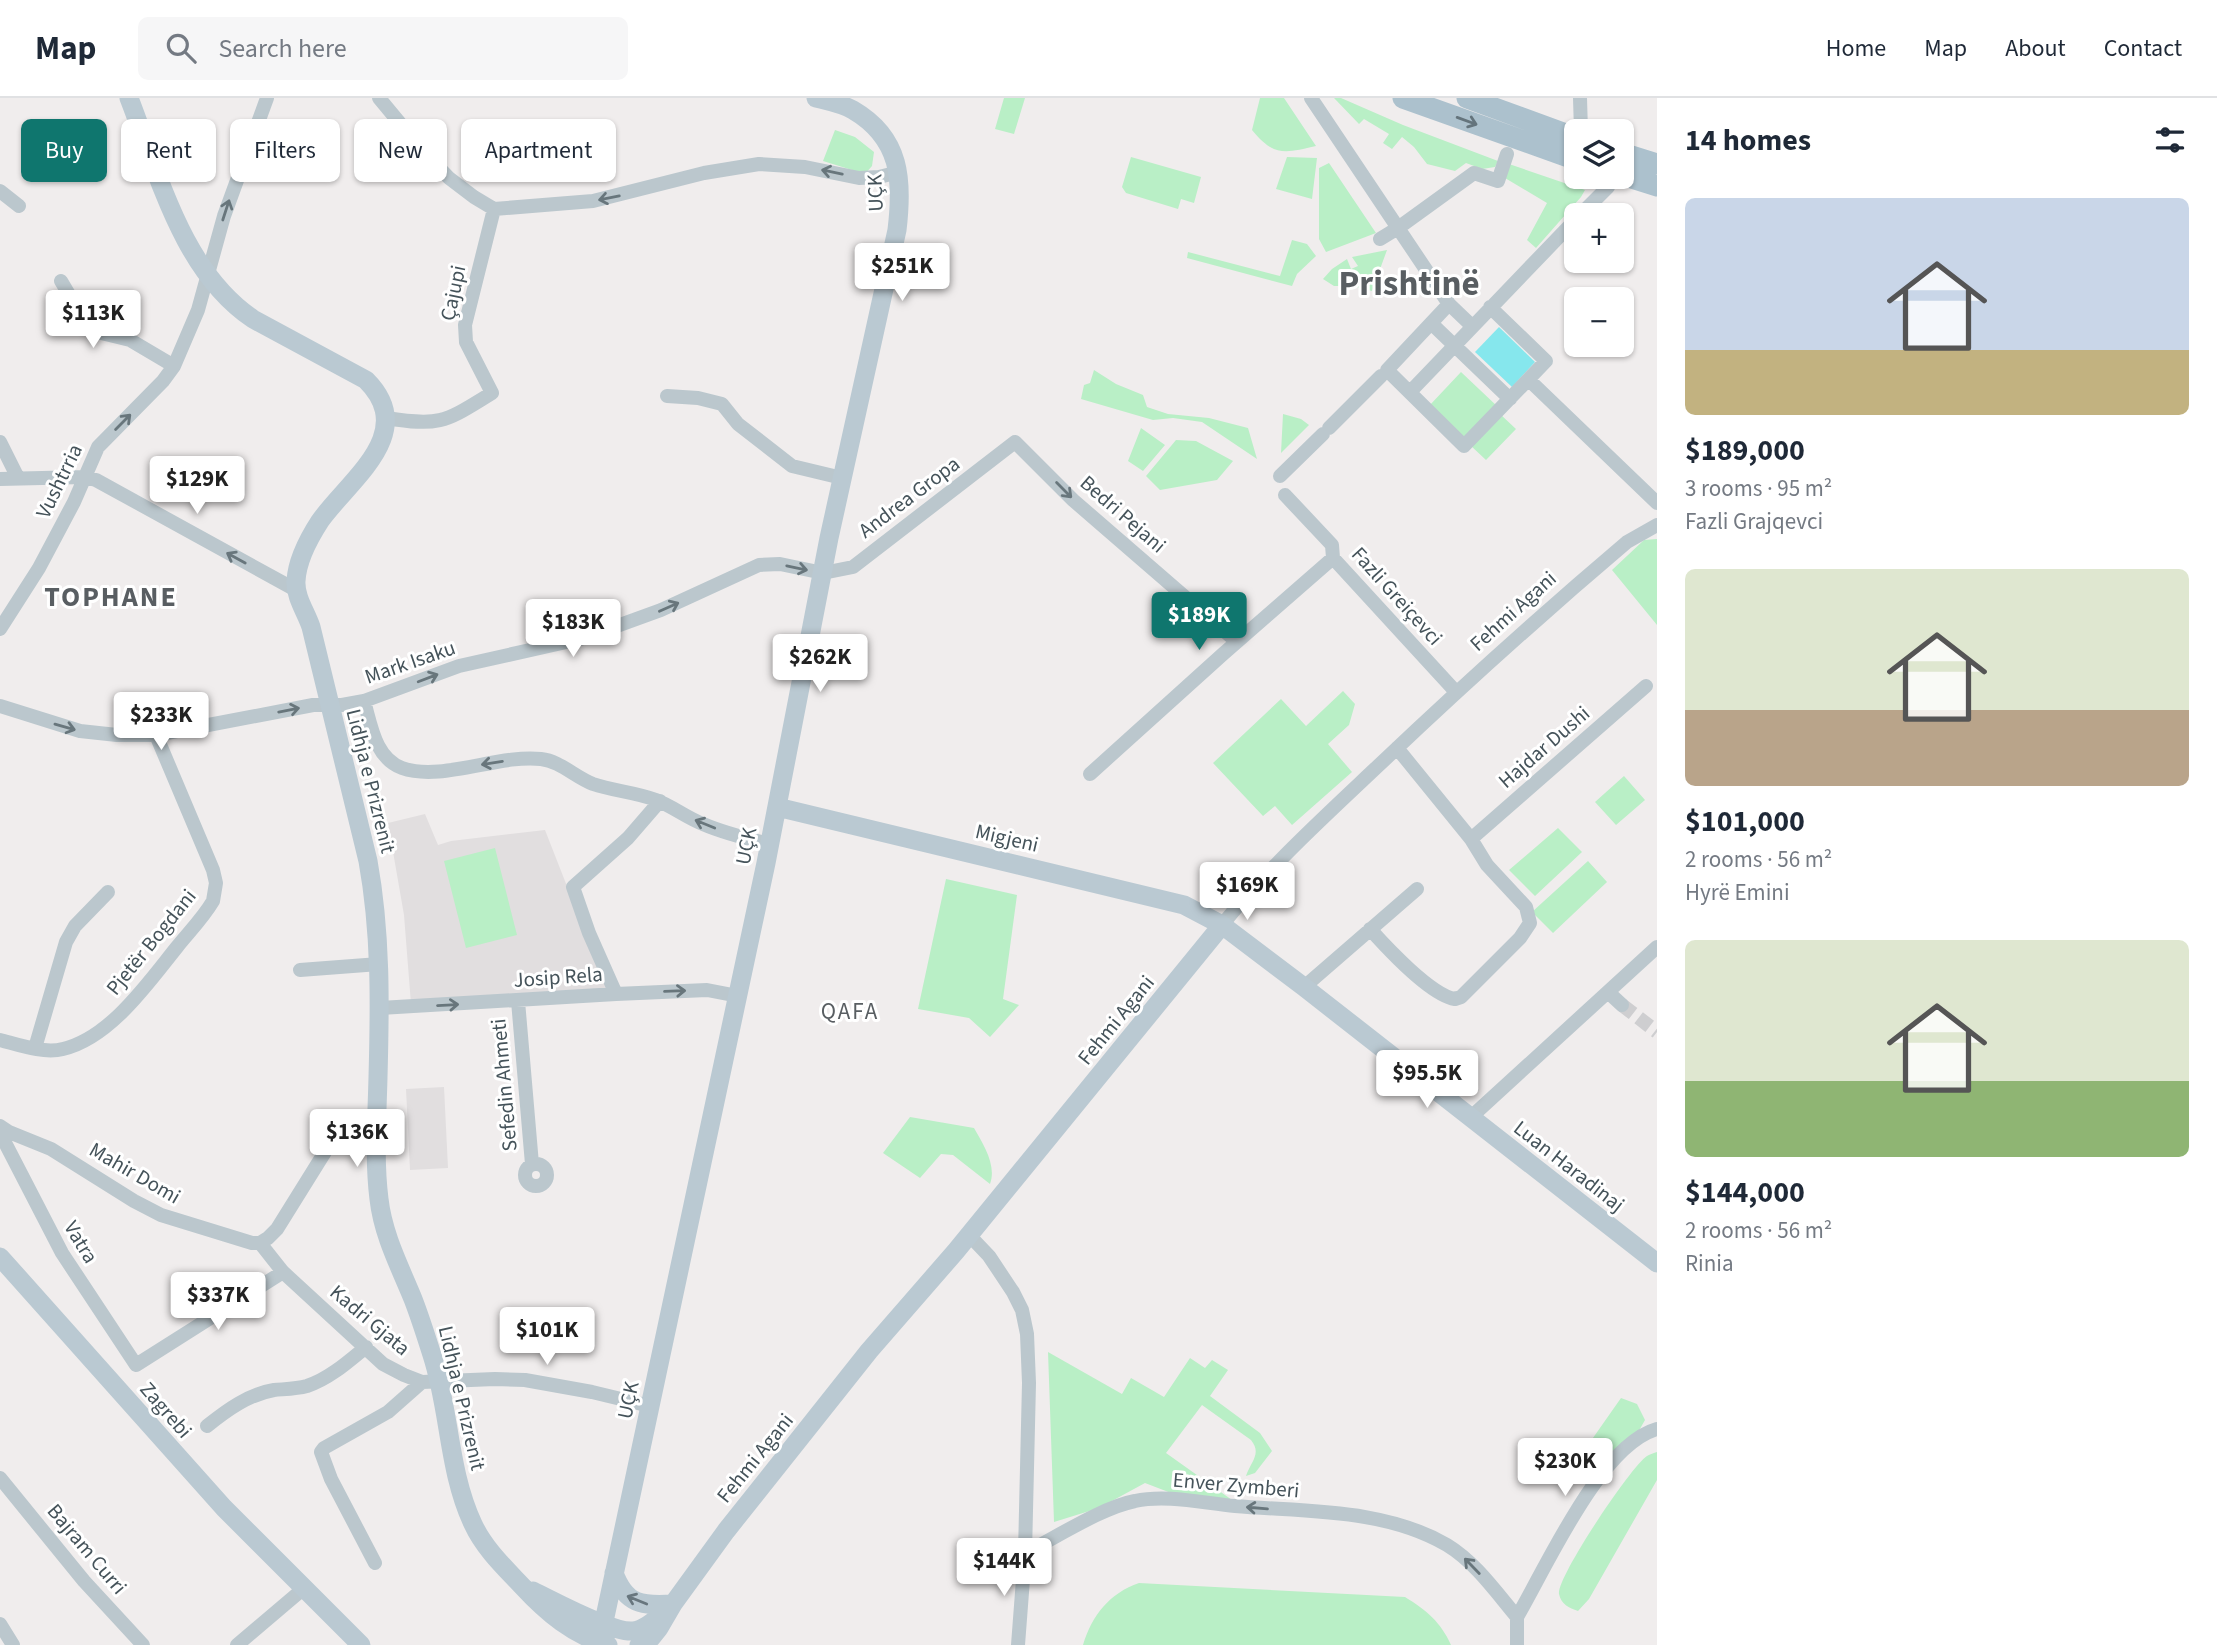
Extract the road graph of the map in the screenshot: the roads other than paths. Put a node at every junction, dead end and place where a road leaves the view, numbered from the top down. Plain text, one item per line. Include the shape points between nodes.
1 (129, 98) edge
2 (267, 98) edge
3 (379, 98) edge
4 (816, 98) edge
5 (1311, 98) edge
6 (1403, 98) edge
7 (1467, 98) edge
8 (1580, 98) edge
9 (1581, 119) edge
10 (1564, 133) edge
11 (1507, 154) dead end
12 (1564, 155) edge
13 (1634, 157) edge
14 (1657, 164) edge
15 (899, 172) junction
16 (1634, 183) edge
17 (1657, 186) edge
18 (1607, 189) edge
19 (0, 191) edge
20 (1592, 203) edge
21 (19, 206) dead end
22 (494, 209) junction
23 (1398, 228) junction
24 (1564, 231) edge
25 (1380, 239) dead end
26 (207, 275) junction
27 (61, 281) dead end
28 (1449, 304) junction
29 (1490, 307) junction
30 (1432, 323) junction
31 (1472, 326) junction
32 (1454, 345) junction
33 (174, 366) junction
34 (1381, 376) dead end
35 (1529, 380) junction
36 (1410, 392) junction
37 (667, 396) dead end
38 (1510, 399) junction
39 (386, 418) junction
40 (0, 442) edge
41 (1015, 442) joint
42 (1280, 476) dead end
43 (84, 477) junction
44 (18, 478) junction
45 (842, 478) junction
46 (0, 479) edge
47 (1285, 495) dead end
48 (1657, 503) edge
49 (1657, 525) edge
50 (1333, 558) junction
51 (823, 573) junction
52 (296, 590) junction
53 (0, 629) edge
54 (1237, 642) junction
55 (1646, 686) dead end
56 (1456, 692) junction
57 (363, 701) junction
58 (329, 705) junction
59 (0, 706) edge
60 (156, 735) junction
61 (1396, 748) junction
62 (1090, 774) dead end
63 (660, 801) junction
64 (777, 807) junction
65 (1471, 839) junction
66 (770, 844) junction
67 (1417, 889) dead end
68 (108, 892) dead end
69 (1222, 925) junction
70 (1370, 929) junction
71 (1657, 947) edge
72 (379, 964) junction
73 (300, 971) dead end
74 (1304, 987) junction
75 (616, 993) junction
76 (1609, 993) junction
77 (738, 996) junction
78 (518, 1001) junction
79 (1622, 1005) tunnel mouth
80 (380, 1008) junction
81 (0, 1040) edge
82 (35, 1048) junction
83 (1470, 1118) junction
84 (0, 1126) edge
85 (0, 1133) edge
86 (377, 1134) junction
87 (531, 1164) dead end
88 (969, 1235) junction
89 (260, 1242) junction
90 (0, 1257) edge
91 (1657, 1263) edge
92 (283, 1272) junction
93 (366, 1347) junction
94 (431, 1382) junction
95 (650, 1406) junction
96 (207, 1426) dead end
97 (1657, 1429) edge
98 (0, 1478) edge
99 (1025, 1553) junction
100 (375, 1563) dead end
101 (614, 1573) junction
102 (303, 1589) junction
103 (673, 1604) junction
104 (1517, 1617) junction
105 (0, 1624) edge
106 (603, 1639) edge
107 (13, 1645) edge
108 (143, 1645) edge
109 (237, 1645) edge
110 (361, 1645) edge
111 (641, 1645) edge
112 (1018, 1645) edge
113 (1517, 1645) edge

1 - 26 main road via 181,232
26 -> 2 street, Vushtrria
3 - 22 street via 449,178
4 - 15 main road, UÇK via 852,109 879,130
5 - 23 street
6 -> 12 main road
7 - 10 main road
8 - 9 street
11 - 23 street via 1498,181 1474,173
13 - 14 main road
15 -> 22 street via 859,178 759,164 593,201
15 - 45 main road, UÇK via 897,230
16 - 17 main road
18 - 20 street
19 - 21 street
22 - 39 street, Çajupi via 465,325 466,342 492,393 447,420 426,424
23 - 25 street
23 - 28 street
24 - 29 street
26 - 33 street, Vushtrria
26 - 39 main road via 227,300 253,319 366,380 384,404
27 - 33 street via 93,331 130,340
28 - 30 street
28 - 31 street
29 - 31 street
29 - 35 street via 1546,361
30 - 32 street
30 - 36 street via 1387,370
31 - 32 street
32 - 36 street
32 - 38 street
43 -> 33 street, Vushtrria via 98,447
34 - 42 street
35 - 38 street
35 - 48 street
36 - 38 street via 1464,446
37 - 45 street via 722,404 738,424 792,466
39 - 52 main road via 379,448 311,536 298,569
40 - 44 street
41 - 51 street, Andrea Gropa via 853,567
41 -> 54 street, Bedri Pejani via 1073,500
43 - 44 street
52 -> 43 street
43 - 53 street, Vushtrria via 39,568
44 - 46 street
45 - 51 main road, UÇK
47 - 50 street, Fazli Greiçevci via 1332,545
49 - 56 street, Fehmi Agani via 1627,542
50 - 54 street
50 - 56 street, Fazli Greiçevci
57 -> 51 street, Mark Isaku via 459,666 584,638 661,610 758,565 780,564
51 - 64 main road, UÇK
52 - 58 main road, Lidhja e Prizrenit
54 - 62 street
55 - 65 street, Hajdar Dushi
56 - 61 street, Fehmi Agani
57 - 58 street, Mark Isaku
63 -> 57 street via 595,785 541,759 426,771 402,767 382,752
60 -> 58 street, Mark Isaku
58 - 72 main road, Lidhja e Prizrenit via 369,861
59 -> 60 street, Mark Isaku via 80,731
60 - 82 street, Pjetër Bogdani via 213,870 213,901 136,998 107,1026 62,1050
61 - 65 street
61 - 69 street, Fehmi Agani via 1285,855
66 -> 63 street via 702,824
63 - 75 street via 628,838 573,887
64 - 66 main road, UÇK
64 - 69 main road, Migjeni via 1149,895 1184,905
65 - 70 street via 1487,865 1526,907 1530,923 1461,997 1441,994
66 - 77 main road, UÇK
67 - 70 street
68 - 82 street via 66,942
69 - 74 main road, Luan Haradinaj
69 - 88 main road, Fehmi Agani
70 - 74 street
71 - 76 street
72 - 73 street
72 - 80 main road, Lidhja e Prizrenit
74 - 83 main road, Luan Haradinaj
75 -> 77 street, Josip Rela via 706,990
75 - 78 street, Josip Rela
76 - 79 street
76 - 83 street
77 - 95 main road, UÇK
80 -> 78 street, Josip Rela
78 - 87 street, Sefedin Ahmeti
80 - 86 main road, Lidhja e Prizrenit
81 - 82 street, Pjetër Bogdani
83 - 91 main road, Luan Haradinaj
84 - 89 street, Mahir Domi via 51,1149 161,1215
85 - 92 street, Vatra via 62,1253 136,1365
86 - 89 street via 345,1126 338,1131 277,1229
86 - 94 main road, Lidhja e Prizrenit via 379,1201 414,1301
88 - 99 street via 1013,1292 1027,1334
88 - 103 main road, Fehmi Agani via 817,1417
89 - 92 street
90 - 102 main road, Zagrebi via 198,1481
92 - 93 street, Kadri Gjata
93 - 94 street, Kadri Gjata via 383,1364
93 - 96 street via 308,1386 248,1399
94 - 95 street via 525,1380
94 - 100 street via 321,1452
94 - 106 main road, Lidhja e Prizrenit via 455,1471 473,1525 485,1545 556,1619
95 - 101 main road, UÇK
97 - 104 street via 1625,1447 1603,1470
98 - 108 street, Bajram Curri
104 -> 99 street, Enver Zymberi via 1473,1566 1447,1545 1389,1522 1343,1514 1134,1501
99 - 112 street
103 -> 101 main road via 631,1600
101 - 106 main road, UÇK
102 - 109 street
102 - 110 main road, Zagrebi
103 - 106 main road, Fehmi Agani via 653,1621
103 - 111 main road, Fehmi Agani via 659,1628
104 - 113 street
105 - 107 street

